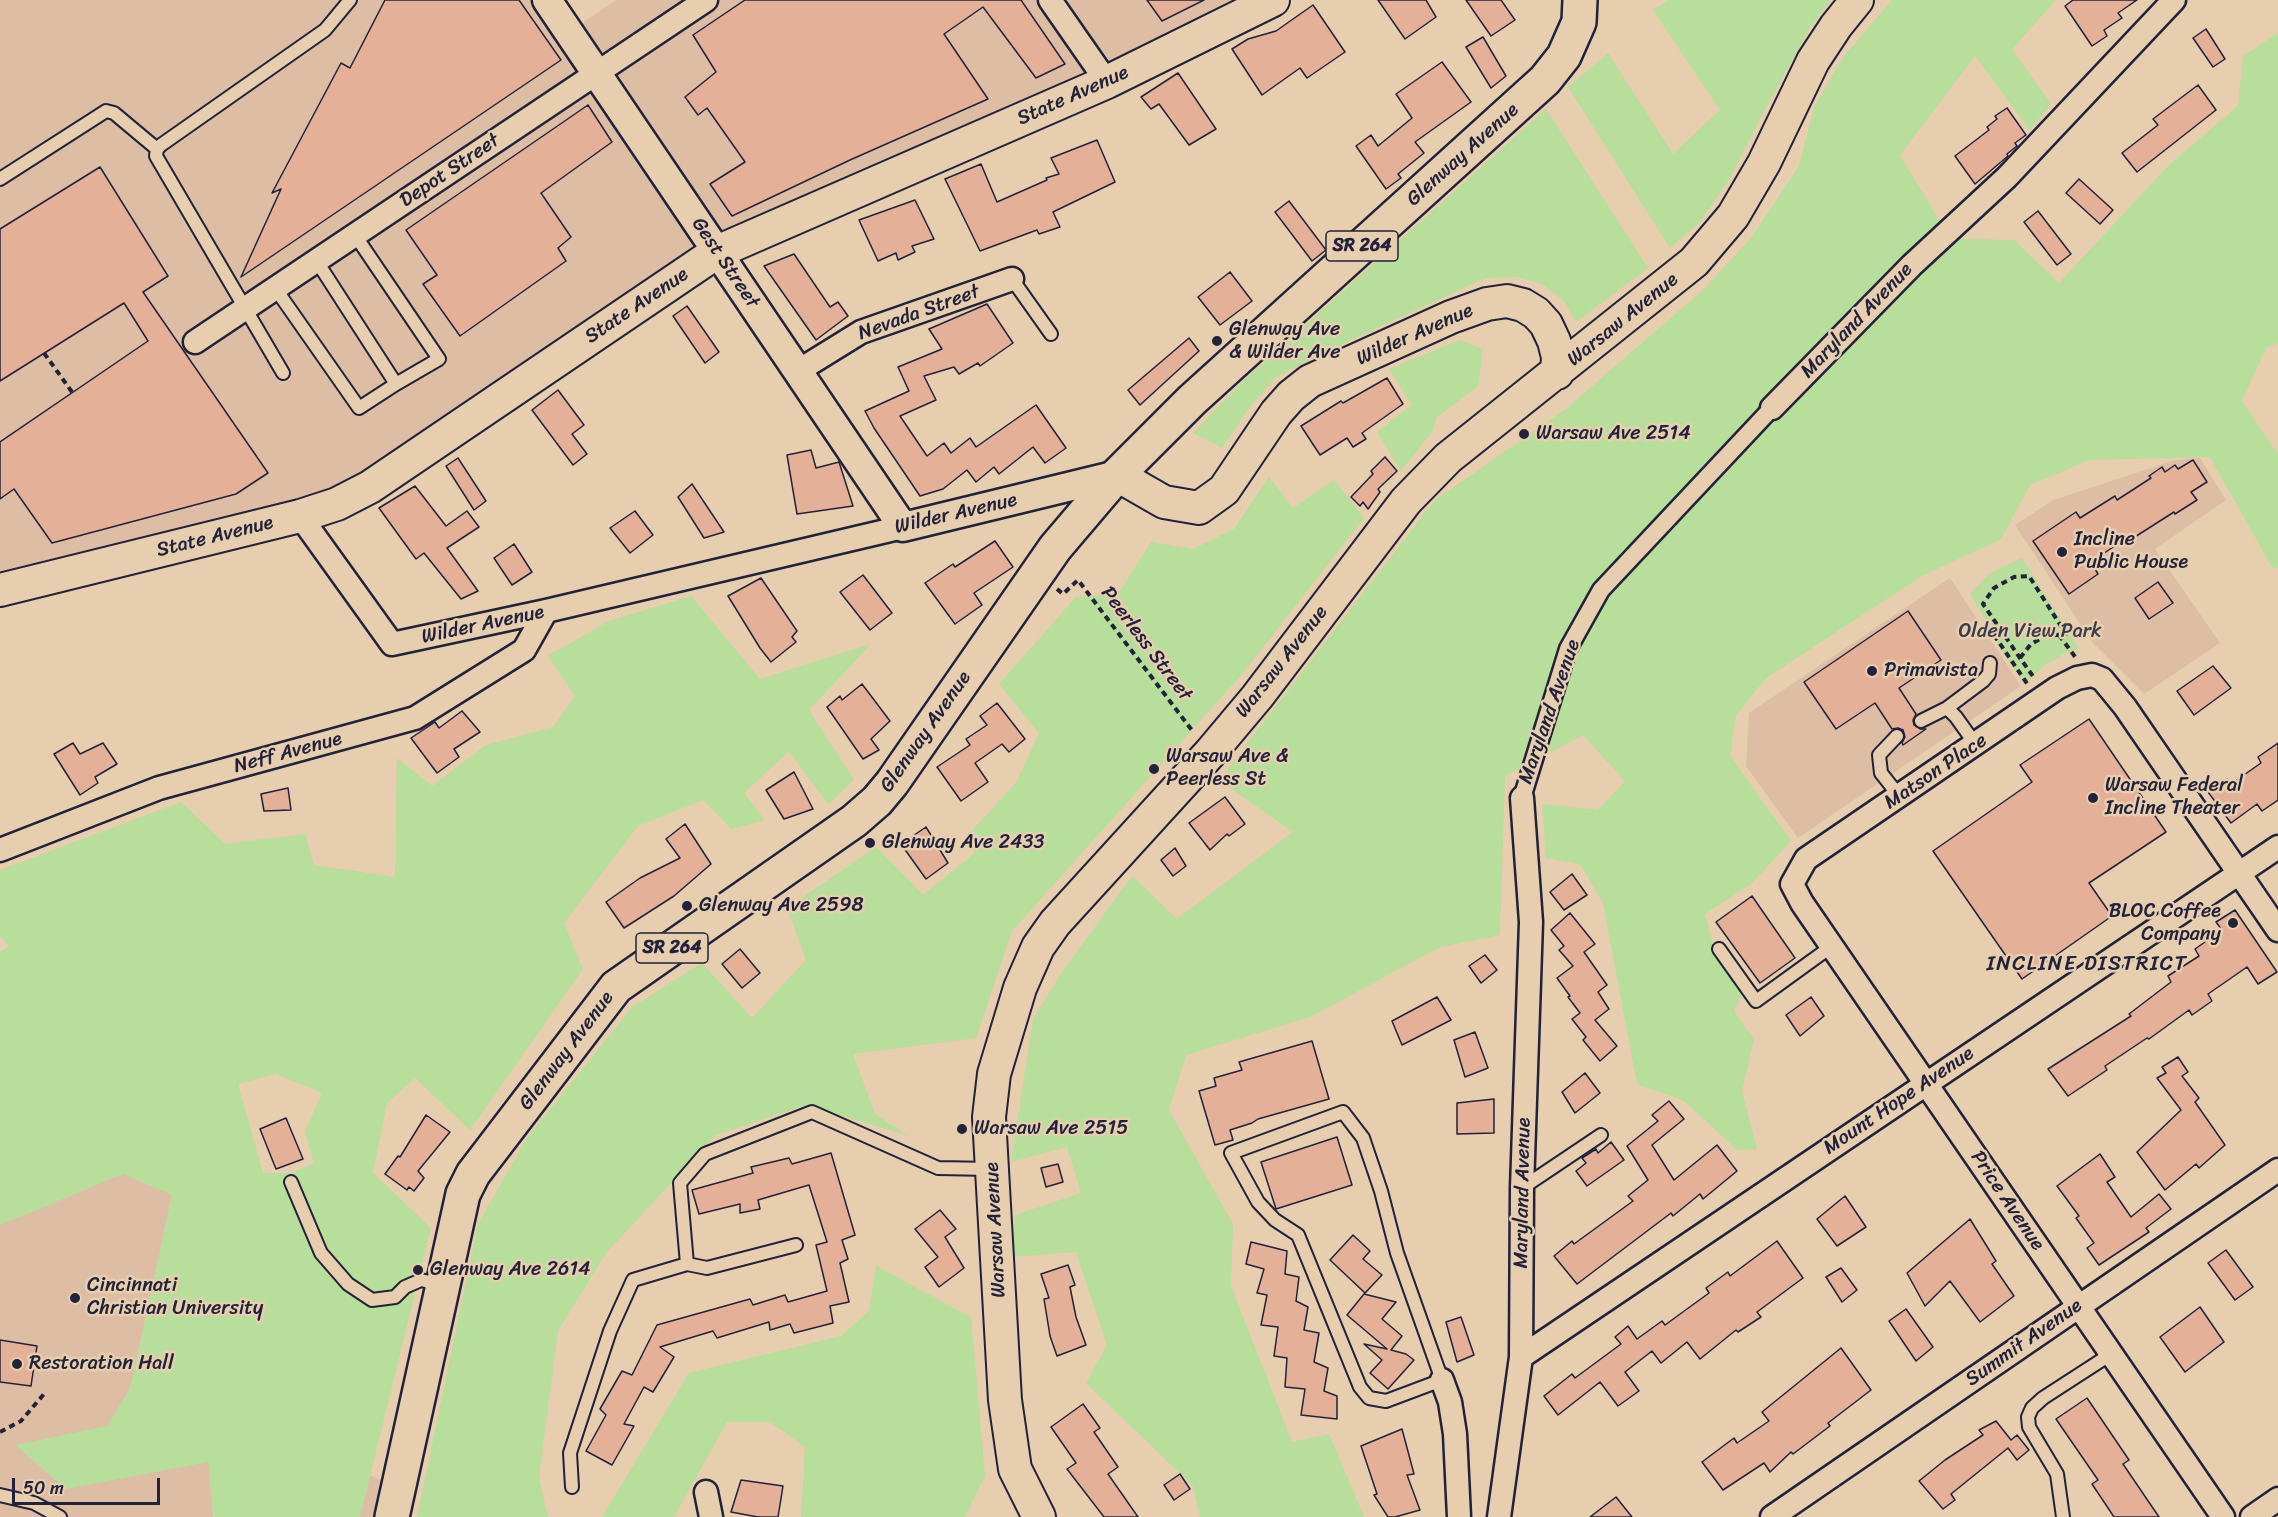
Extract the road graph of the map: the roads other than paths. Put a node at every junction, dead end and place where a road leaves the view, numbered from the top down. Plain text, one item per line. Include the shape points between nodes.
1 (351, 0) edge
2 (547, 0) edge
3 (706, 0) edge
4 (1050, 0) edge
5 (1273, 0) edge
6 (1580, 0) edge
7 (1857, 0) edge
8 (2174, 0) edge
9 (597, 73) junction
10 (1107, 82) junction
11 (157, 149) junction
12 (0, 179) edge
13 (355, 235) junction
14 (717, 252) junction
15 (316, 260) junction
16 (1012, 279) joint
17 (275, 288) junction
18 (246, 307) junction
19 (1051, 334) dead end
20 (195, 342) dead end
21 (798, 371) junction
22 (284, 373) dead end
23 (1557, 373) junction
24 (396, 384) junction
25 (1772, 408) joint
26 (1117, 475) junction
27 (300, 516) junction
28 (903, 527) junction
29 (0, 590) edge
30 (546, 611) junction
31 (1990, 663) dead end
32 (1947, 708) junction
33 (1921, 721) dead end
34 (1897, 736) dead end
35 (1976, 745) junction
36 (1900, 797) junction
37 (1522, 798) joint
38 (2278, 847) edge
39 (0, 850) edge
40 (2239, 873) junction
41 (1792, 884) joint
42 (2278, 930) edge
43 (1832, 946) junction
44 (1719, 949) dead end
45 (1926, 1082) junction
46 (1600, 1135) dead end
47 (993, 1169) junction
48 (2278, 1170) edge
49 (291, 1182) dead end
50 (1522, 1188) junction
51 (796, 1245) dead end
52 (687, 1264) junction
53 (442, 1285) junction
54 (2078, 1306) junction
55 (2111, 1354) junction
56 (1521, 1357) junction
57 (1442, 1380) junction
58 (572, 1487) dead end
59 (706, 1492) dead end
60 (0, 1495) edge
61 (2278, 1499) edge
62 (60, 1517) edge
63 (392, 1517) edge
64 (711, 1517) edge
65 (1039, 1517) edge
66 (1459, 1517) edge
67 (1499, 1517) edge
68 (1772, 1517) edge
69 (2063, 1517) edge
70 (2223, 1517) edge
71 (2252, 1517) edge

1 - 11 lane via 325,30
2 - 9 street, Gest Street
3 - 9 street, Depot Street
4 - 10 street
5 - 10 main road, State Avenue
6 - 26 main road, Glenway Avenue / SR 264 via 1579,22 1564,56 1545,80 1201,392
7 - 23 main road, Warsaw Avenue via 1813,61 1764,163 1733,216 1694,262
8 - 25 street, Maryland Avenue via 2007,177 1912,265
9 - 13 street, Depot Street
9 - 14 street, Gest Street
10 - 14 main road, State Avenue
11 - 12 lane via 114,113 106,111
11 - 18 lane via 156,156
13 - 15 street, Depot Street
13 - 24 lane via 440,359
14 - 21 street, Gest Street
14 - 27 main road, State Avenue via 370,487
15 - 17 street, Depot Street
15 - 24 lane
16 - 19 lane
16 - 21 street, Nevada Street via 861,332
17 - 18 street, Depot Street
17 - 24 lane via 359,408
18 - 20 street, Depot Street
18 - 22 lane
21 - 28 street, Gest Street
23 - 26 main road, Wilder Avenue via 1554,341 1536,313 1507,301 1487,304 1310,381 1276,413 1224,490 1199,508 1164,502
23 - 47 main road, Warsaw Avenue via 1448,458 1406,501 1257,697 1055,923 1038,947 1020,988 994,1074 989,1117
25 - 37 street, Maryland Avenue via 1602,590 1568,649
26 - 28 street, Wilder Avenue
26 - 53 main road, Glenway Avenue / SR 264 via 1055,548 877,801 616,987 473,1174 463,1194
27 - 29 main road, State Avenue
27 - 30 street, Wilder Avenue via 392,644
28 - 30 street, Wilder Avenue
30 - 39 street, Neff Avenue via 524,650 415,718 159,788
31 - 32 lane via 1989,674 1983,681
32 - 33 lane
32 - 35 lane
34 - 36 lane via 1879,755 1881,773
35 - 36 street, Matson Place
35 - 40 street, Matson Place via 2057,688 2077,678 2092,675 2102,679
36 - 41 street, Matson Place via 1806,860
37 - 50 street, Maryland Avenue via 1531,922
38 - 40 street, Mount Hope Avenue
40 - 42 street
40 - 45 street, Mount Hope Avenue
41 - 43 street, Price Avenue
43 - 44 lane via 1756,1001
43 - 45 street, Price Avenue
45 - 54 street, Price Avenue
45 - 56 street, Mount Hope Avenue
46 - 50 lane
47 - 52 lane via 938,1168 812,1112 705,1154 680,1183
47 - 65 main road, Warsaw Avenue via 1005,1400 1015,1469
48 - 54 street, Summit Avenue
49 - 53 lane via 321,1253 348,1284 372,1300 395,1297 421,1280
50 - 56 street, Maryland Avenue
51 - 52 lane via 707,1268
52 - 58 lane via 633,1280 610,1331 570,1453
53 - 63 main road, Glenway Avenue / SR 264
54 - 55 street, Price Avenue
54 - 68 street, Summit Avenue
55 - 69 lane via 2043,1398 2028,1417 2029,1427 2057,1474
55 - 70 street, Price Avenue
56 - 67 street, Maryland Avenue
57 - 57 lane via 1397,1253 1363,1138 1343,1112 1231,1153 1258,1202 1275,1220 1298,1234 1360,1387 1369,1398 1386,1401
57 - 66 street via 1455,1434
59 - 64 street
60 - 62 lane via 34,1503
61 - 71 street

